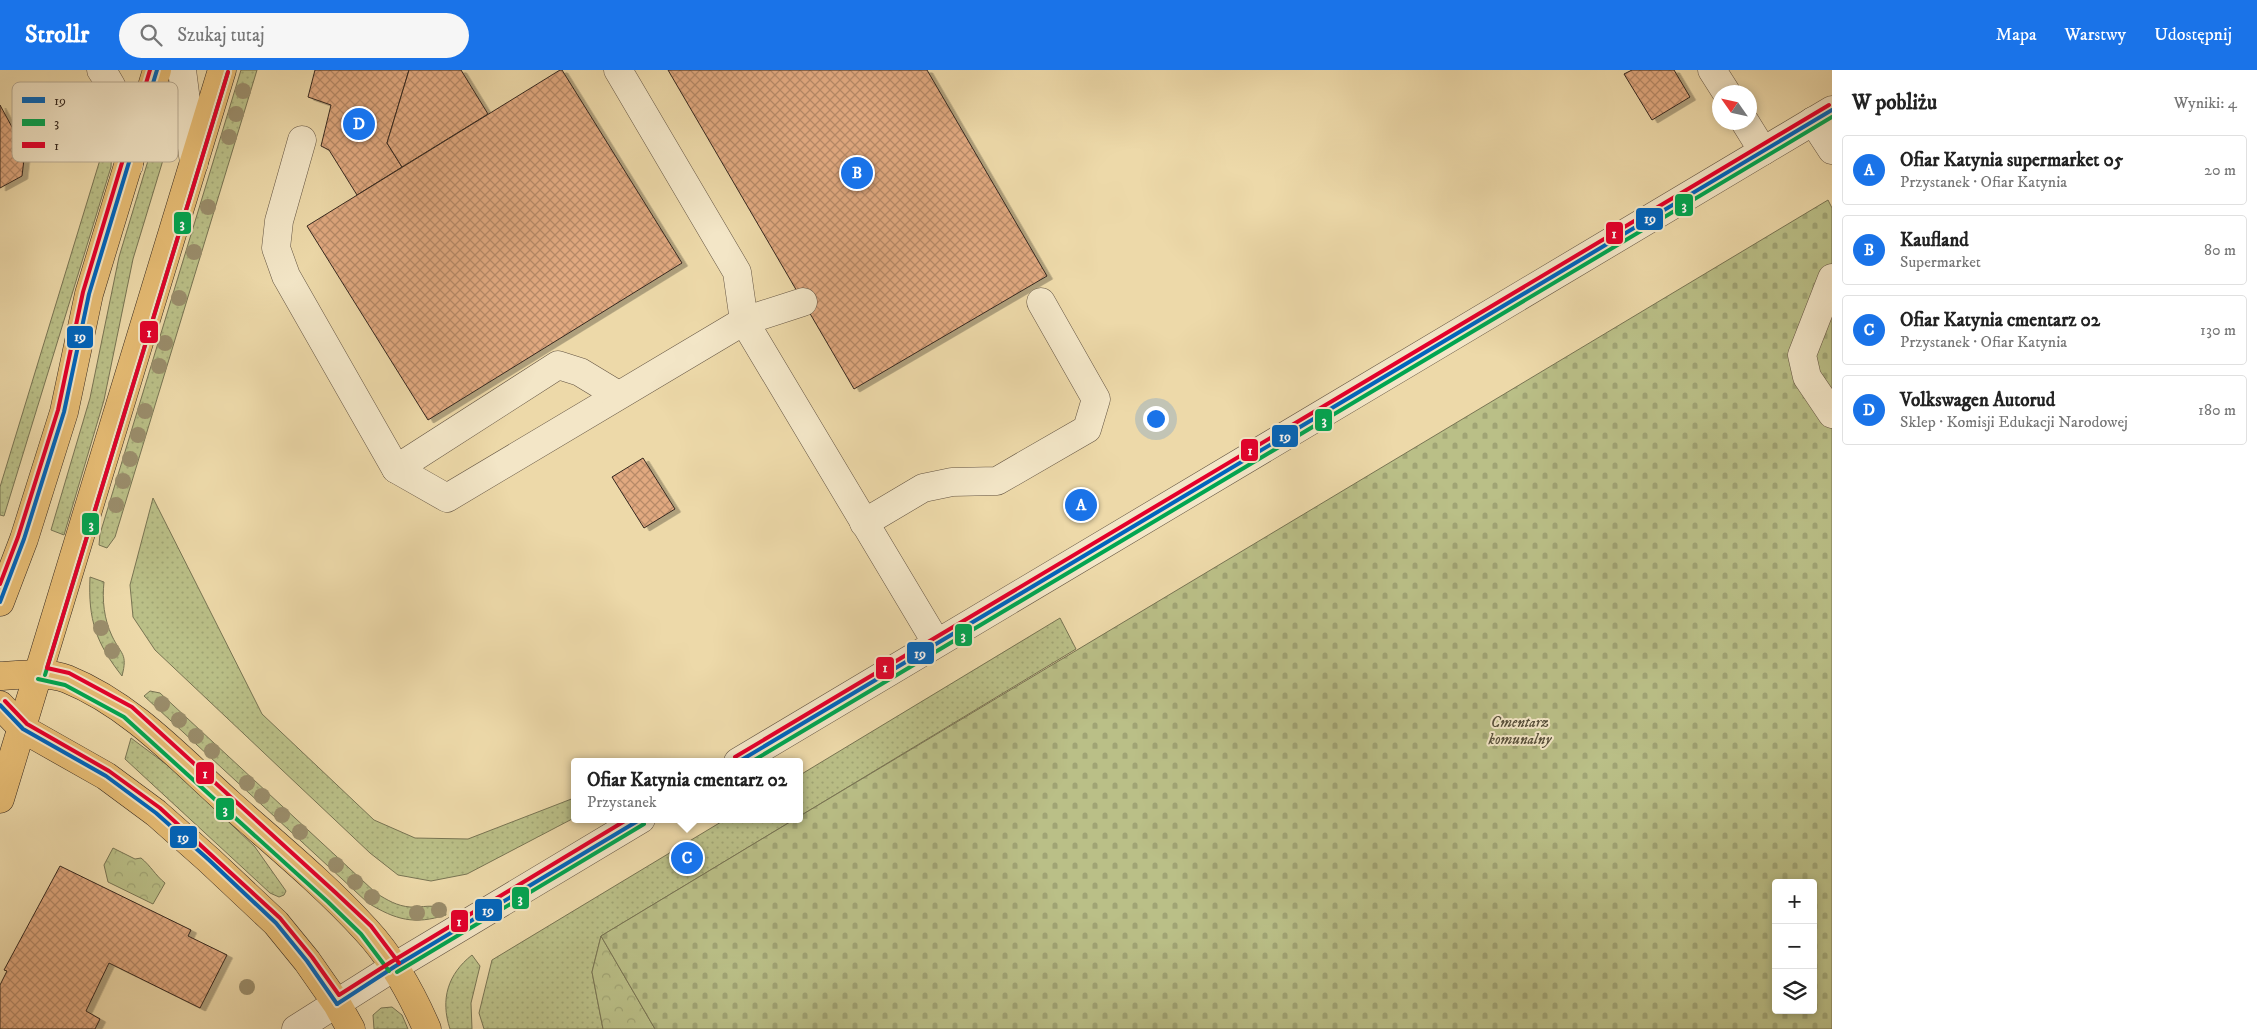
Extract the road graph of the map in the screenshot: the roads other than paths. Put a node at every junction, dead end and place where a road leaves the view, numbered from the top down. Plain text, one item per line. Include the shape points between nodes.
1 (101, 70) edge
2 (157, 70) edge
3 (182, 70) edge
4 (222, 70) edge
5 (618, 70) edge
6 (110, 82) edge
7 (153, 82) edge
8 (1823, 115) edge
9 (1750, 130) edge
10 (302, 140) dead end
11 (1832, 150) edge
12 (1763, 151) junction
13 (129, 162) edge
14 (130, 162) edge
15 (194, 163) junction
16 (129, 165) junction
17 (1832, 278) edge
18 (804, 302) dead end
19 (1041, 302) dead end
20 (744, 321) junction
21 (618, 395) junction
22 (1832, 414) edge
23 (396, 469) junction
24 (864, 523) junction
25 (0, 602) edge
26 (936, 642) junction
27 (40, 673) junction
28 (0, 676) edge
29 (0, 705) edge
30 (23, 728) junction
31 (745, 758) edge
32 (0, 799) edge
33 (634, 823) edge
34 (394, 967) junction
35 (337, 1004) junction
36 (296, 1029) edge
37 (351, 1029) edge
38 (428, 1029) edge

1 - 6 street
2 - 7 main road
3 - 15 street
4 - 15 main road
5 - 20 street via 737,272
8 - 11 street
8 - 12 street
9 - 12 street
10 - 23 street via 279,221 276,248 286,276
12 - 26 street
13 - 16 street
14 - 16 main road
15 - 27 main road
16 - 25 main road via 89,294 64,412 24,540
17 - 22 street via 1802,354 1807,377
18 - 20 street
19 - 24 street via 1096,399 1087,429 997,481 952,482 924,488
20 - 21 street
20 - 24 street
21 - 23 street via 447,498
21 - 23 street via 580,372 558,365
24 - 26 street
26 - 31 street
27 - 28 main road
27 - 30 main road
27 - 34 main road via 67,679 128,712 332,897 366,930
29 - 30 main road
30 - 32 main road
30 - 35 main road via 106,776 194,846 276,923
33 - 34 street
34 - 35 street
34 - 38 main road
35 - 36 street
35 - 37 main road

